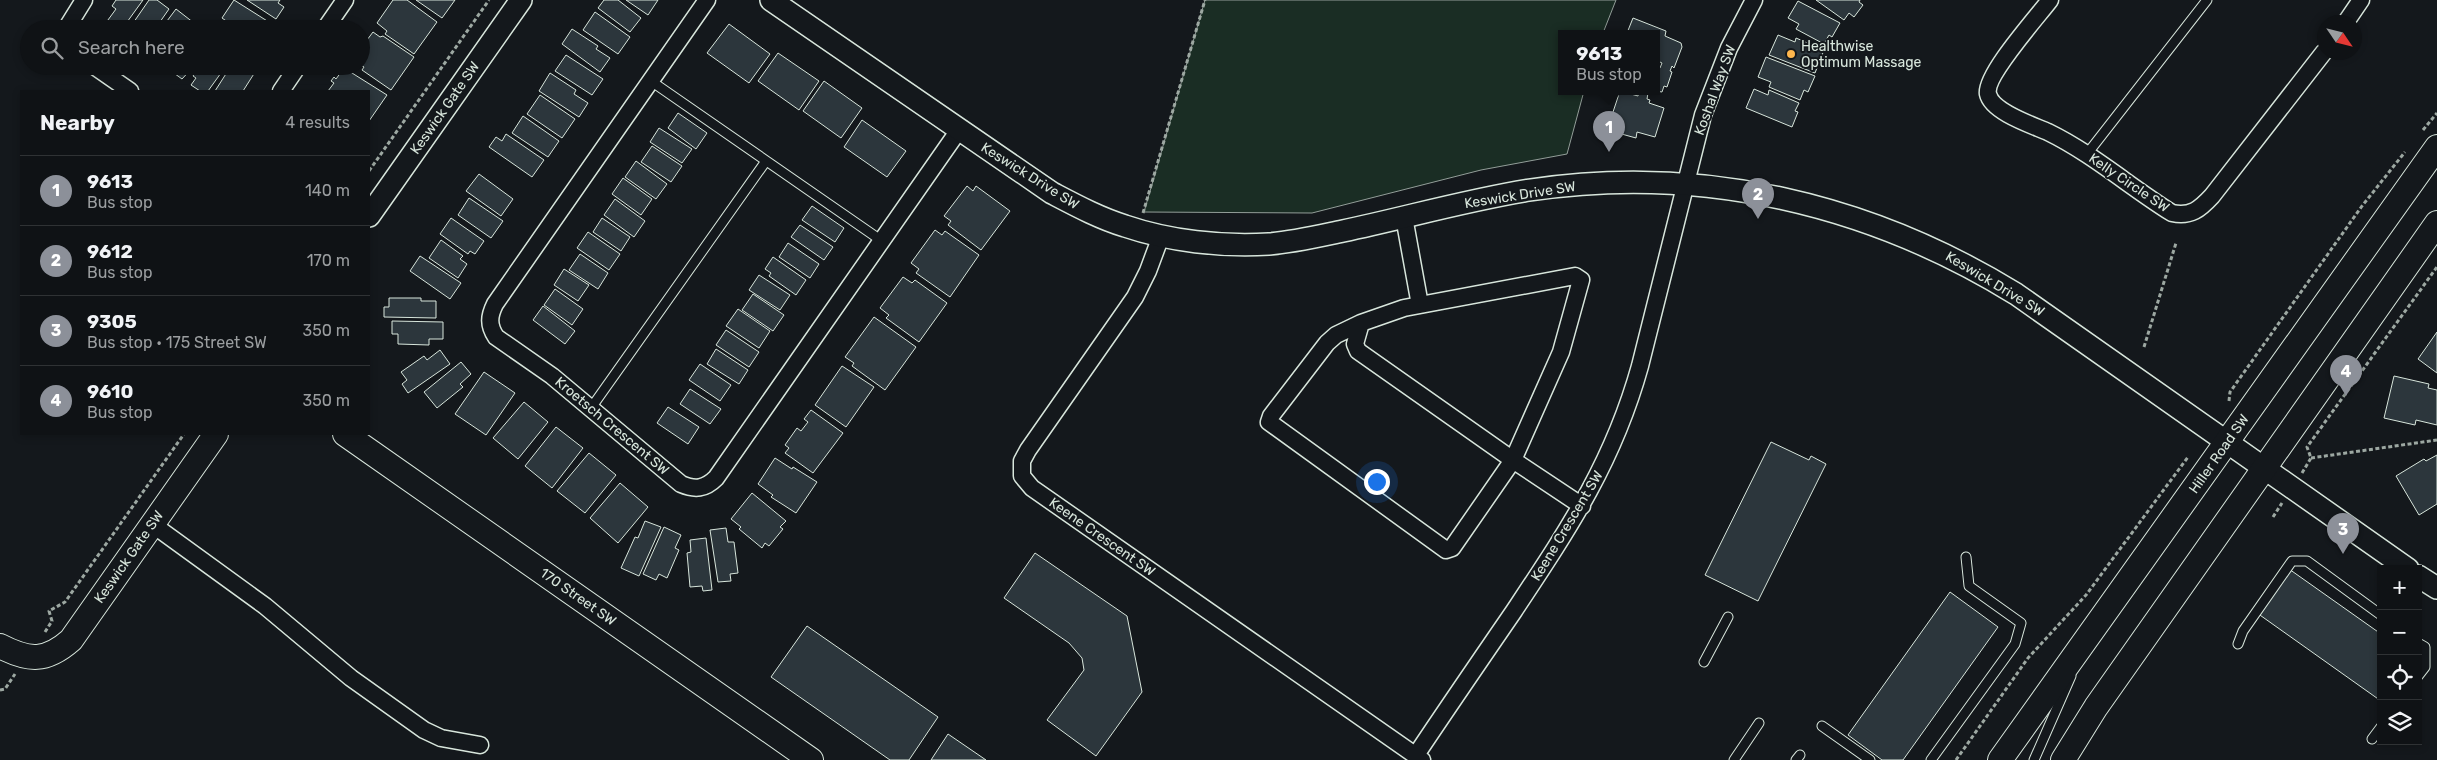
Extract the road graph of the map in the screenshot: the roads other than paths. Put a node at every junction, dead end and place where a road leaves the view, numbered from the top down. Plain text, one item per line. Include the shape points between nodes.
1 (84, 0) edge
2 (345, 0) edge
3 (521, 0) edge
4 (707, 0) edge
5 (771, 0) edge
6 (1754, 0) edge
7 (2050, 0) edge
8 (2207, 0) edge
9 (2361, 0) edge
10 (2351, 15) edge
11 (72, 20) edge
12 (331, 20) edge
13 (2318, 60) edge
14 (107, 75) edge
15 (292, 75) edge
16 (651, 81) junction
17 (129, 90) edge
18 (282, 90) edge
19 (959, 130) junction
20 (2428, 142) edge
21 (2087, 154) junction
22 (766, 161) junction
23 (1685, 184) junction
24 (370, 215) edge
25 (1404, 217) junction
26 (2437, 223) edge
27 (1161, 236) junction
28 (882, 241) junction
29 (1420, 305) junction
30 (1361, 323) junction
31 (591, 408) junction
32 (215, 435) edge
33 (346, 435) edge
34 (2228, 442) junction
35 (1513, 460) junction
36 (2266, 468) junction
37 (1582, 506) junction
38 (152, 524) junction
39 (1966, 557) dead end
40 (2402, 565) edge
41 (2422, 579) edge
42 (2437, 588) edge
43 (2377, 612) edge
44 (1728, 617) dead end
45 (2085, 643) junction
46 (2238, 644) dead end
47 (2422, 645) edge
48 (0, 646) edge
49 (1704, 662) dead end
50 (2422, 671) edge
51 (1759, 723) dead end
52 (1822, 726) dead end
53 (2377, 732) edge
54 (2372, 738) dead end
55 (480, 745) dead end
56 (1419, 758) edge
57 (811, 760) edge
58 (1734, 760) edge
59 (1870, 760) edge
60 (1931, 760) edge
61 (2000, 760) edge
62 (2034, 760) edge
63 (2063, 760) edge

1 - 11 street
2 - 12 street
3 - 24 street, Keswick Gate SW
4 - 16 street, Kroetsch Crescent SW
5 - 19 street, Keswick Drive SW
6 - 23 street, Koshal Way SW via 1715,81
7 - 21 street, Kelly Circle SW via 1996,69 1989,82 1988,94 2001,110
8 - 21 lane
9 - 10 street
13 - 21 street, Kelly Circle SW via 2212,196 2191,214 2172,213
14 - 17 street
15 - 18 street
16 - 22 lane
16 - 31 street, Kroetsch Crescent SW via 491,313 491,330 496,337
19 - 27 street, Keswick Drive SW via 1052,193 1093,214
19 - 28 street, Kroetsch Crescent SW
20 - 34 main road, Hiller Road SW
22 - 28 lane
22 - 31 lane
23 - 25 street, Keswick Drive SW via 1628,183 1531,190
23 - 34 street, Keswick Drive SW via 1747,190 1820,207 1896,232 1952,257 2016,294
23 - 37 street, Keene Crescent SW via 1630,401 1607,459
25 - 27 street, Keswick Drive SW via 1269,244 1233,244
25 - 29 street
26 - 36 main road
27 - 56 street, Keene Crescent SW via 1141,286 1028,450 1022,461 1022,476 1032,488
28 - 31 street, Kroetsch Crescent SW via 710,485 696,489 681,484
29 - 30 street
29 - 35 street via 1576,276 1581,280 1561,352
30 - 35 street via 1355,344 1358,350
30 - 35 street via 1327,343 1269,422 1446,550 1452,548
32 - 38 main road, Keswick Gate SW
33 - 57 main road, 170 Street SW
34 - 36 street, Keswick Drive SW
34 - 45 main road, Hiller Road SW
35 - 37 street
36 - 40 street, Keswick Drive SW
36 - 63 main road via 2096,706
37 - 56 street, Keene Crescent SW
38 - 48 main road, Keswick Gate SW via 71,640 58,651 27,658
38 - 55 street via 265,606 351,678 424,730 441,738
39 - 60 lane via 1969,586 2021,624 2015,644
41 - 42 street
43 - 46 lane via 2307,561 2292,561 2243,631
44 - 49 lane
45 - 61 main road, Hiller Road SW
45 - 62 lane
47 - 50 lane via 2425,648 2425,667
51 - 58 lane
52 - 59 lane
53 - 54 lane

